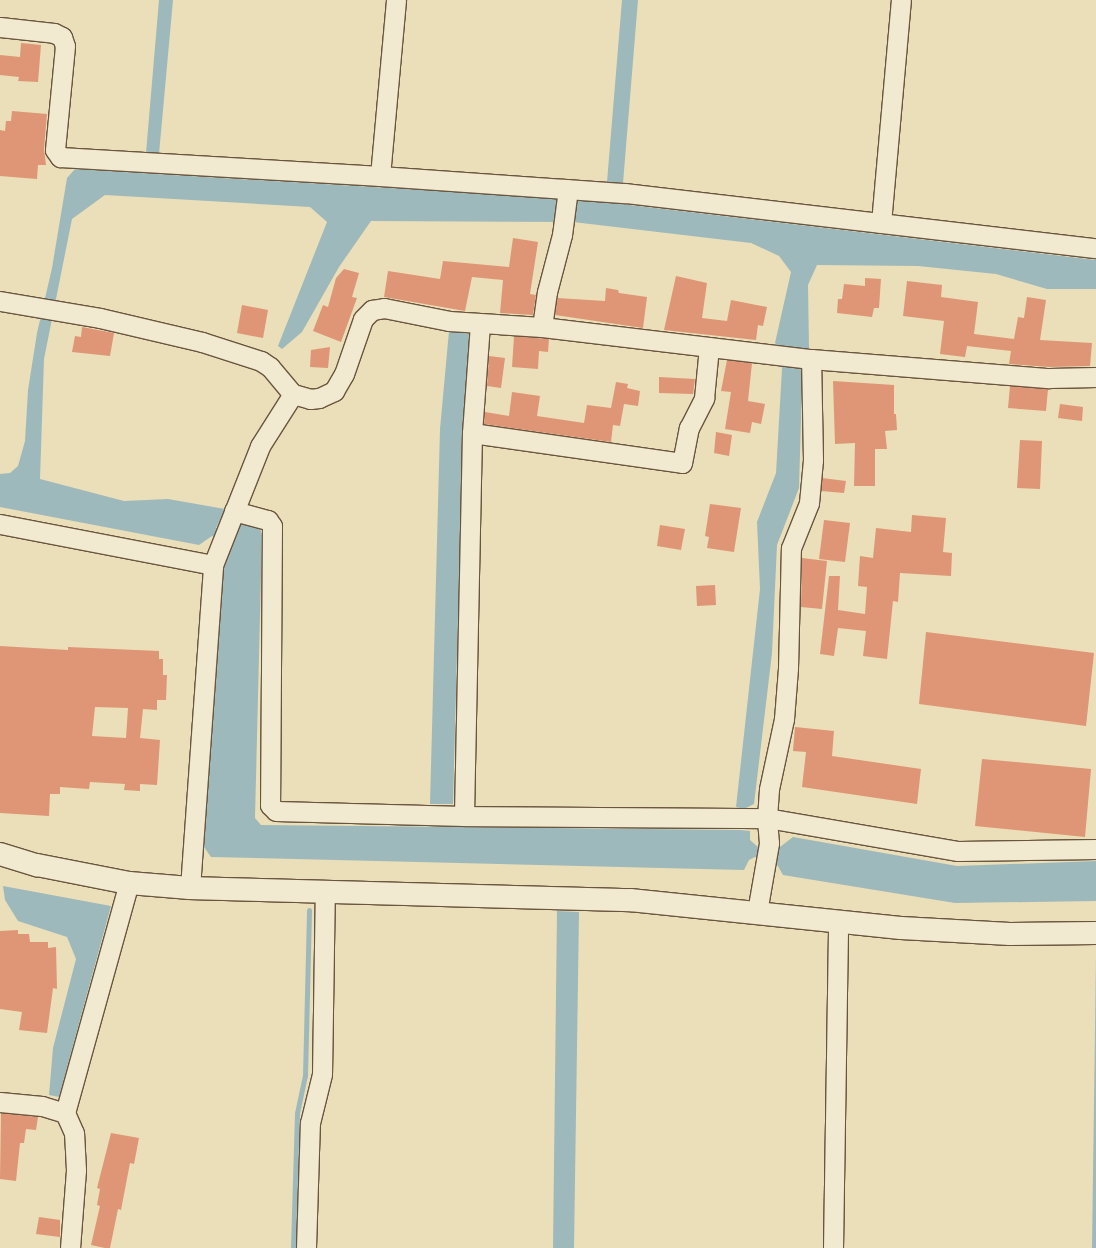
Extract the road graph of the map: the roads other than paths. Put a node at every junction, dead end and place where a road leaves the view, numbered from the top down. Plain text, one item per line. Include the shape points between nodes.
1 (396, 0) edge
2 (901, 0) edge
3 (0, 27) edge
4 (380, 176) junction
5 (566, 201) junction
6 (881, 223) junction
7 (1096, 248) edge
8 (0, 301) edge
9 (480, 324) junction
10 (542, 327) junction
11 (709, 347) junction
12 (809, 359) junction
13 (1096, 377) edge
14 (293, 394) junction
15 (472, 432) junction
16 (234, 511) junction
17 (0, 524) edge
18 (213, 565) junction
19 (464, 816) junction
20 (767, 818) junction
21 (1096, 849) edge
22 (0, 854) edge
23 (129, 883) junction
24 (190, 888) junction
25 (325, 892) junction
26 (757, 912) junction
27 (838, 922) junction
28 (1096, 933) edge
29 (0, 1102) edge
30 (65, 1113) junction
31 (70, 1248) edge
32 (306, 1248) edge
33 (833, 1248) edge

1 - 4 street
2 - 6 street
3 - 4 street via 54,33 62,37 65,46 55,150 60,158
4 - 5 street
5 - 6 street via 625,193
5 - 10 street via 562,235 547,292
6 - 7 street
8 - 14 street via 48,308 202,342 261,361 270,367
9 - 10 street
9 - 14 street via 384,308 372,310 363,319 344,374 334,391 319,398
9 - 15 street
10 - 11 street
11 - 12 street
11 - 15 street via 704,398 689,428 682,463
12 - 13 street via 1049,378
12 - 20 street via 813,460 809,496 791,548 784,719 769,789
14 - 16 street via 260,446
15 - 19 street
16 - 18 street
16 - 19 street via 268,520 272,526 270,806 276,811
17 - 18 street
18 - 24 street
19 - 20 street
20 - 21 street via 958,851
20 - 26 street via 769,843
22 - 23 street via 37,865
23 - 24 street
23 - 30 street
24 - 25 street
25 - 26 street via 630,900
25 - 32 street via 322,1074 310,1123
26 - 27 street
27 - 28 street via 1010,934
27 - 33 street
29 - 30 street via 42,1106
30 - 31 street via 74,1133 76,1170

